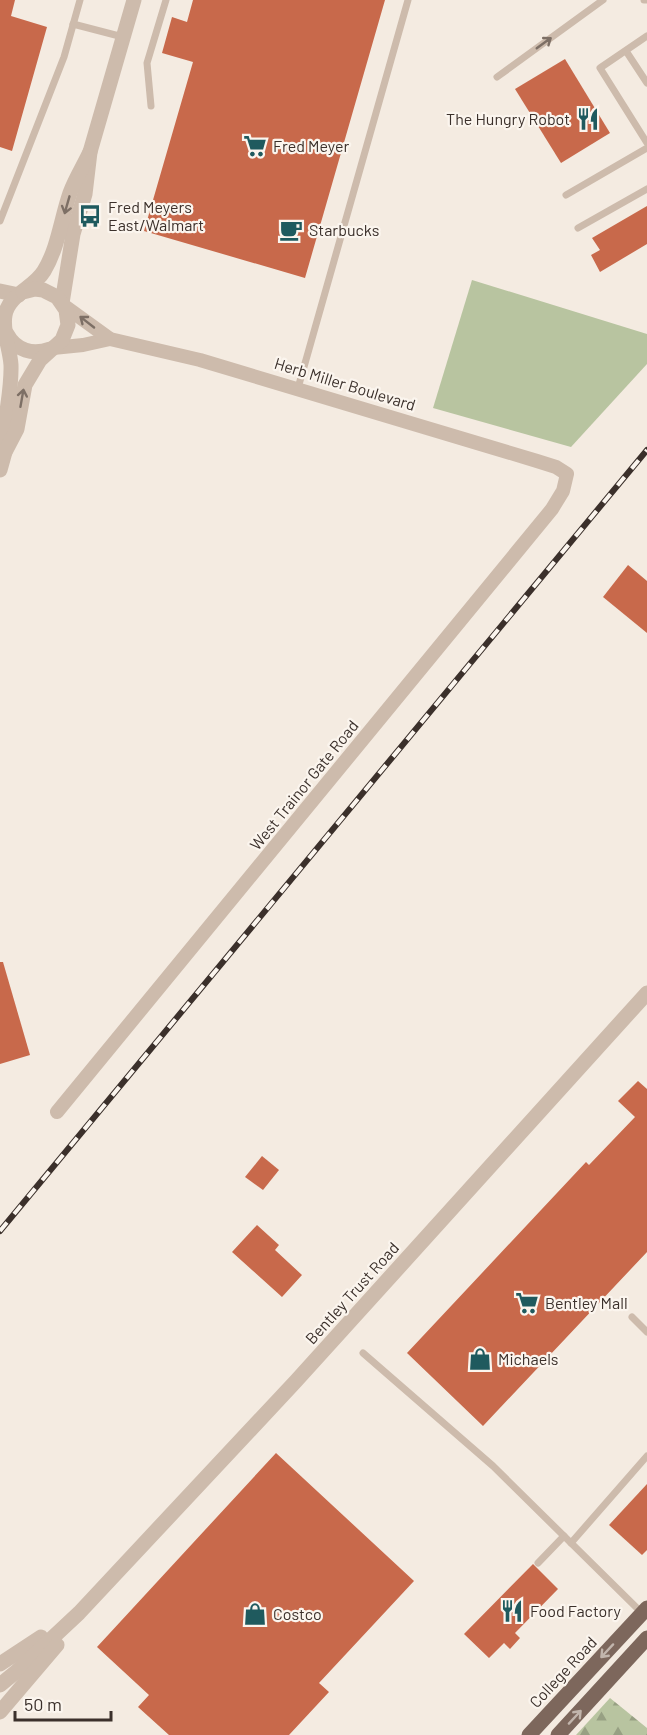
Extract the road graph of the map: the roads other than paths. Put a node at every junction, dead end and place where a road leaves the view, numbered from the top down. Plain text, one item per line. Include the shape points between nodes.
1 (80, 0) edge
2 (134, 0) edge
3 (166, 0) edge
4 (408, 0) edge
5 (603, 0) edge
6 (73, 24) junction
7 (647, 36) edge
8 (123, 37) junction
9 (626, 51) junction
10 (496, 77) dead end
11 (647, 83) edge
12 (151, 106) dead end
13 (647, 142) edge
14 (647, 148) edge
15 (90, 152) junction
16 (647, 189) edge
17 (566, 195) dead end
18 (0, 221) edge
19 (578, 228) dead end
20 (0, 291) edge
21 (20, 294) junction
22 (63, 304) junction
23 (4, 328) edge
24 (110, 339) junction
25 (52, 348) junction
26 (298, 388) junction
27 (5, 452) junction
28 (0, 470) edge
29 (567, 474) joint
30 (647, 993) edge
31 (57, 1112) dead end
32 (632, 1317) dead end
33 (647, 1332) edge
34 (363, 1353) dead end
35 (647, 1456) edge
36 (564, 1536) junction
37 (571, 1543) junction
38 (538, 1563) dead end
39 (645, 1610) edge
40 (79, 1612) junction
41 (647, 1638) edge
42 (0, 1664) edge
43 (0, 1685) edge
44 (21, 1685) junction
45 (0, 1698) edge
46 (0, 1712) edge
47 (529, 1735) edge
48 (558, 1735) edge

1 - 6 lane
2 - 8 street
3 - 12 lane via 147,63
4 - 26 lane
10 -> 5 lane
6 - 8 lane
6 - 18 lane via 64,57
7 - 9 lane
8 - 15 street
9 - 11 lane
9 - 13 lane via 600,68
14 - 17 lane
15 -> 21 street via 71,192 45,270
15 - 22 street
16 - 19 lane
20 - 21 street, Herb Miller Boulevard
21 - 22 street, Herb Miller Boulevard via 43,290
21 - 23 street via 8,306
24 -> 22 street, Herb Miller Boulevard
22 - 25 street via 68,325 62,340
23 - 25 street, Herb Miller Boulevard via 15,344 28,352
23 - 27 street via 11,364 3,431
24 - 25 street, Herb Miller Boulevard
24 - 26 street, Herb Miller Boulevard
27 -> 25 street via 17,429 25,385
26 - 29 street, Herb Miller Boulevard via 556,467
27 - 28 street
29 - 31 street, West Trainor Gate Road via 563,491 552,509
30 - 40 street, Bentley Trust Road via 296,1381
32 - 33 lane
34 - 36 lane via 492,1466
35 - 37 lane
36 - 37 lane
36 - 38 lane
37 - 39 lane
39 -> 47 main road, College Road
40 - 42 street
40 - 43 street, Bentley Trust Road
40 - 44 street, Bentley Trust Road via 63,1639
48 -> 41 main road
44 - 45 street, Bentley Trust Road
44 - 46 street, Bentley Trust Road

